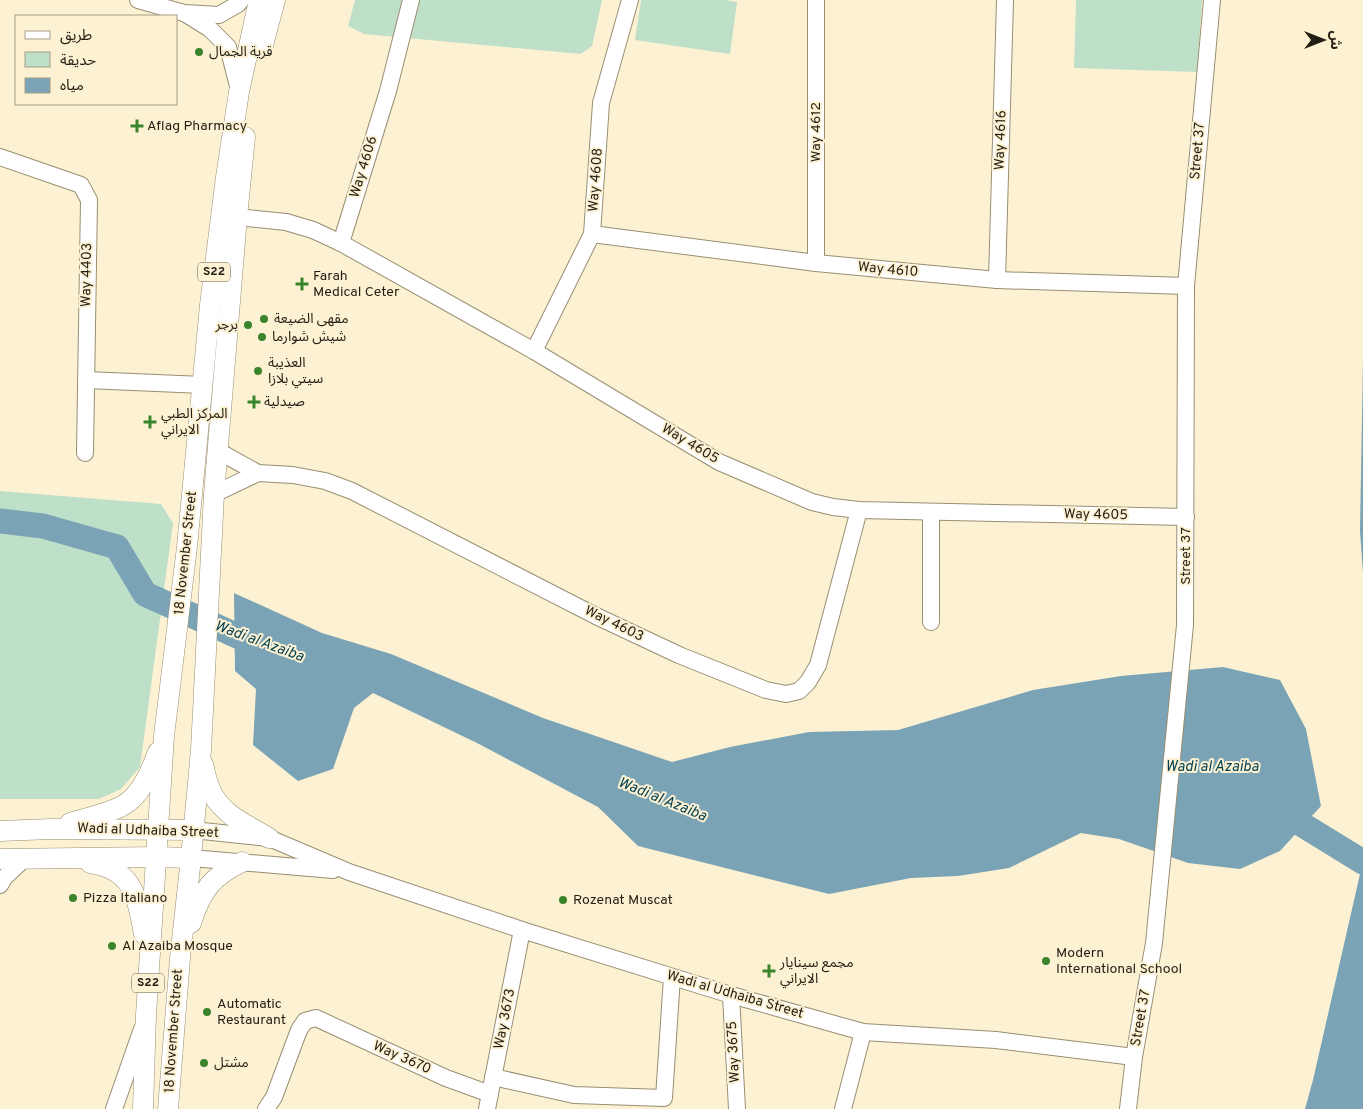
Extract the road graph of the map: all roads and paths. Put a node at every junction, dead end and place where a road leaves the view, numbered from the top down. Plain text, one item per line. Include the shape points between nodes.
1 (139, 0) edge
2 (241, 0) edge
3 (259, 0) edge
4 (275, 0) edge
5 (411, 0) edge
6 (630, 0) edge
7 (816, 0) edge
8 (1005, 0) edge
9 (1212, 0) edge
10 (184, 13) junction
11 (239, 92) junction
12 (0, 157) edge
13 (237, 217) junction
14 (592, 234) junction
15 (341, 243) junction
16 (816, 264) junction
17 (997, 280) junction
18 (1186, 286) junction
19 (534, 351) junction
20 (86, 380) junction
21 (203, 385) junction
22 (218, 451) junction
23 (85, 453) dead end
24 (258, 474) junction
25 (214, 494) junction
26 (859, 510) junction
27 (931, 512) junction
28 (1186, 517) junction
29 (931, 622) dead end
30 (164, 736) junction
31 (200, 750) junction
32 (51, 828) junction
33 (159, 829) junction
34 (193, 830) junction
35 (0, 831) edge
36 (269, 838) junction
37 (156, 857) junction
38 (25, 858) junction
39 (49, 858) junction
40 (191, 858) junction
41 (0, 859) edge
42 (242, 862) junction
43 (349, 872) junction
44 (0, 885) edge
45 (522, 930) junction
46 (180, 958) junction
47 (150, 960) junction
48 (672, 977) junction
49 (731, 996) junction
50 (146, 1015) junction
51 (863, 1032) junction
52 (1134, 1057) junction
53 (493, 1077) junction
54 (489, 1102) edge
55 (114, 1109) edge
56 (143, 1109) edge
57 (168, 1109) edge
58 (266, 1109) edge
59 (737, 1109) edge
60 (843, 1109) edge
61 (1128, 1109) edge

1 - 10 street
2 - 10 street via 219,15
3 - 11 main road, 18 November Street / S22
4 - 13 main road, 18 November Street / S22 via 244,143
5 - 15 street, Way 4606 via 388,91
6 - 14 street, Way 4608 via 601,103
7 - 16 street, Way 4612
8 - 17 street, Way 4616
9 - 18 street, Street 37
10 - 11 street via 210,29 228,47
11 - 21 main road, 18 November Street / S22 via 210,306
12 - 20 street, Way 4403 via 81,185 89,200
13 - 15 street, Way 4605 via 286,222
13 - 22 main road, 18 November Street / S22
14 - 16 street, Way 4610
14 - 19 street, Way 4608
15 - 19 street, Way 4605
16 - 17 street, Way 4610
17 - 18 street, Way 4610
18 - 28 street, Street 37
19 - 26 street, Way 4605 via 719,462 812,502
20 - 21 street
20 - 23 street, Way 4403
21 - 30 main road, 18 November Street / S22
22 - 24 street, Way 4603
22 - 25 main road, 18 November Street / S22
24 - 25 street, Way 4603
24 - 26 street, Way 4603 via 325,480 352,491 596,616 671,651 766,690 786,694 799,691 818,665
25 - 31 main road, 18 November Street / S22
26 - 27 street, Way 4605
27 - 28 street, Way 4605
27 - 29 street
28 - 52 street, Street 37 via 1186,625 1154,943
30 - 32 main road via 151,772 124,806
30 - 33 main road, 18 November Street / S22
31 - 34 main road, 18 November Street / S22
31 - 36 main road via 212,794 221,806
32 - 33 main road, Wadi al Udhaiba Street
32 - 35 main road, Wadi al Udhaiba Street
33 - 34 main road, Wadi al Udhaiba Street
33 - 37 main road, 18 November Street / S22
34 - 36 street, Wadi al Udhaiba Street
34 - 40 main road, 18 November Street / S22
36 - 43 street, Wadi al Udhaiba Street
37 - 39 main road, Wadi al Udhaiba Street
37 - 40 main road, Wadi al Udhaiba Street
37 - 47 main road, 18 November Street / S22
38 - 39 main road, Wadi al Udhaiba Street
38 - 41 main road, Wadi al Udhaiba Street
38 - 44 street
39 - 47 main road via 98,864 114,869 126,879 134,891
40 - 42 street, Wadi al Udhaiba Street
40 - 46 main road, 18 November Street / S22
42 - 43 street, Wadi al Udhaiba Street
42 - 46 main road via 227,869 205,891 196,906
43 - 45 street, Wadi al Udhaiba Street
45 - 48 street, Wadi al Udhaiba Street
45 - 53 street, Way 3673
46 - 57 main road, 18 November Street / S22
47 - 50 main road, 18 November Street / S22
48 - 49 street, Wadi al Udhaiba Street
48 - 53 street via 664,1098 574,1096
49 - 51 street, Wadi al Udhaiba Street
49 - 59 street, Way 3675
50 - 55 street
50 - 56 main road, 18 November Street / S22
51 - 52 street, Wadi al Udhaiba Street via 996,1040
51 - 60 street
52 - 61 street, Street 37
53 - 54 street, Way 3673
54 - 58 street, Way 3670 via 446,1078 316,1018 305,1022 299,1030 274,1097

